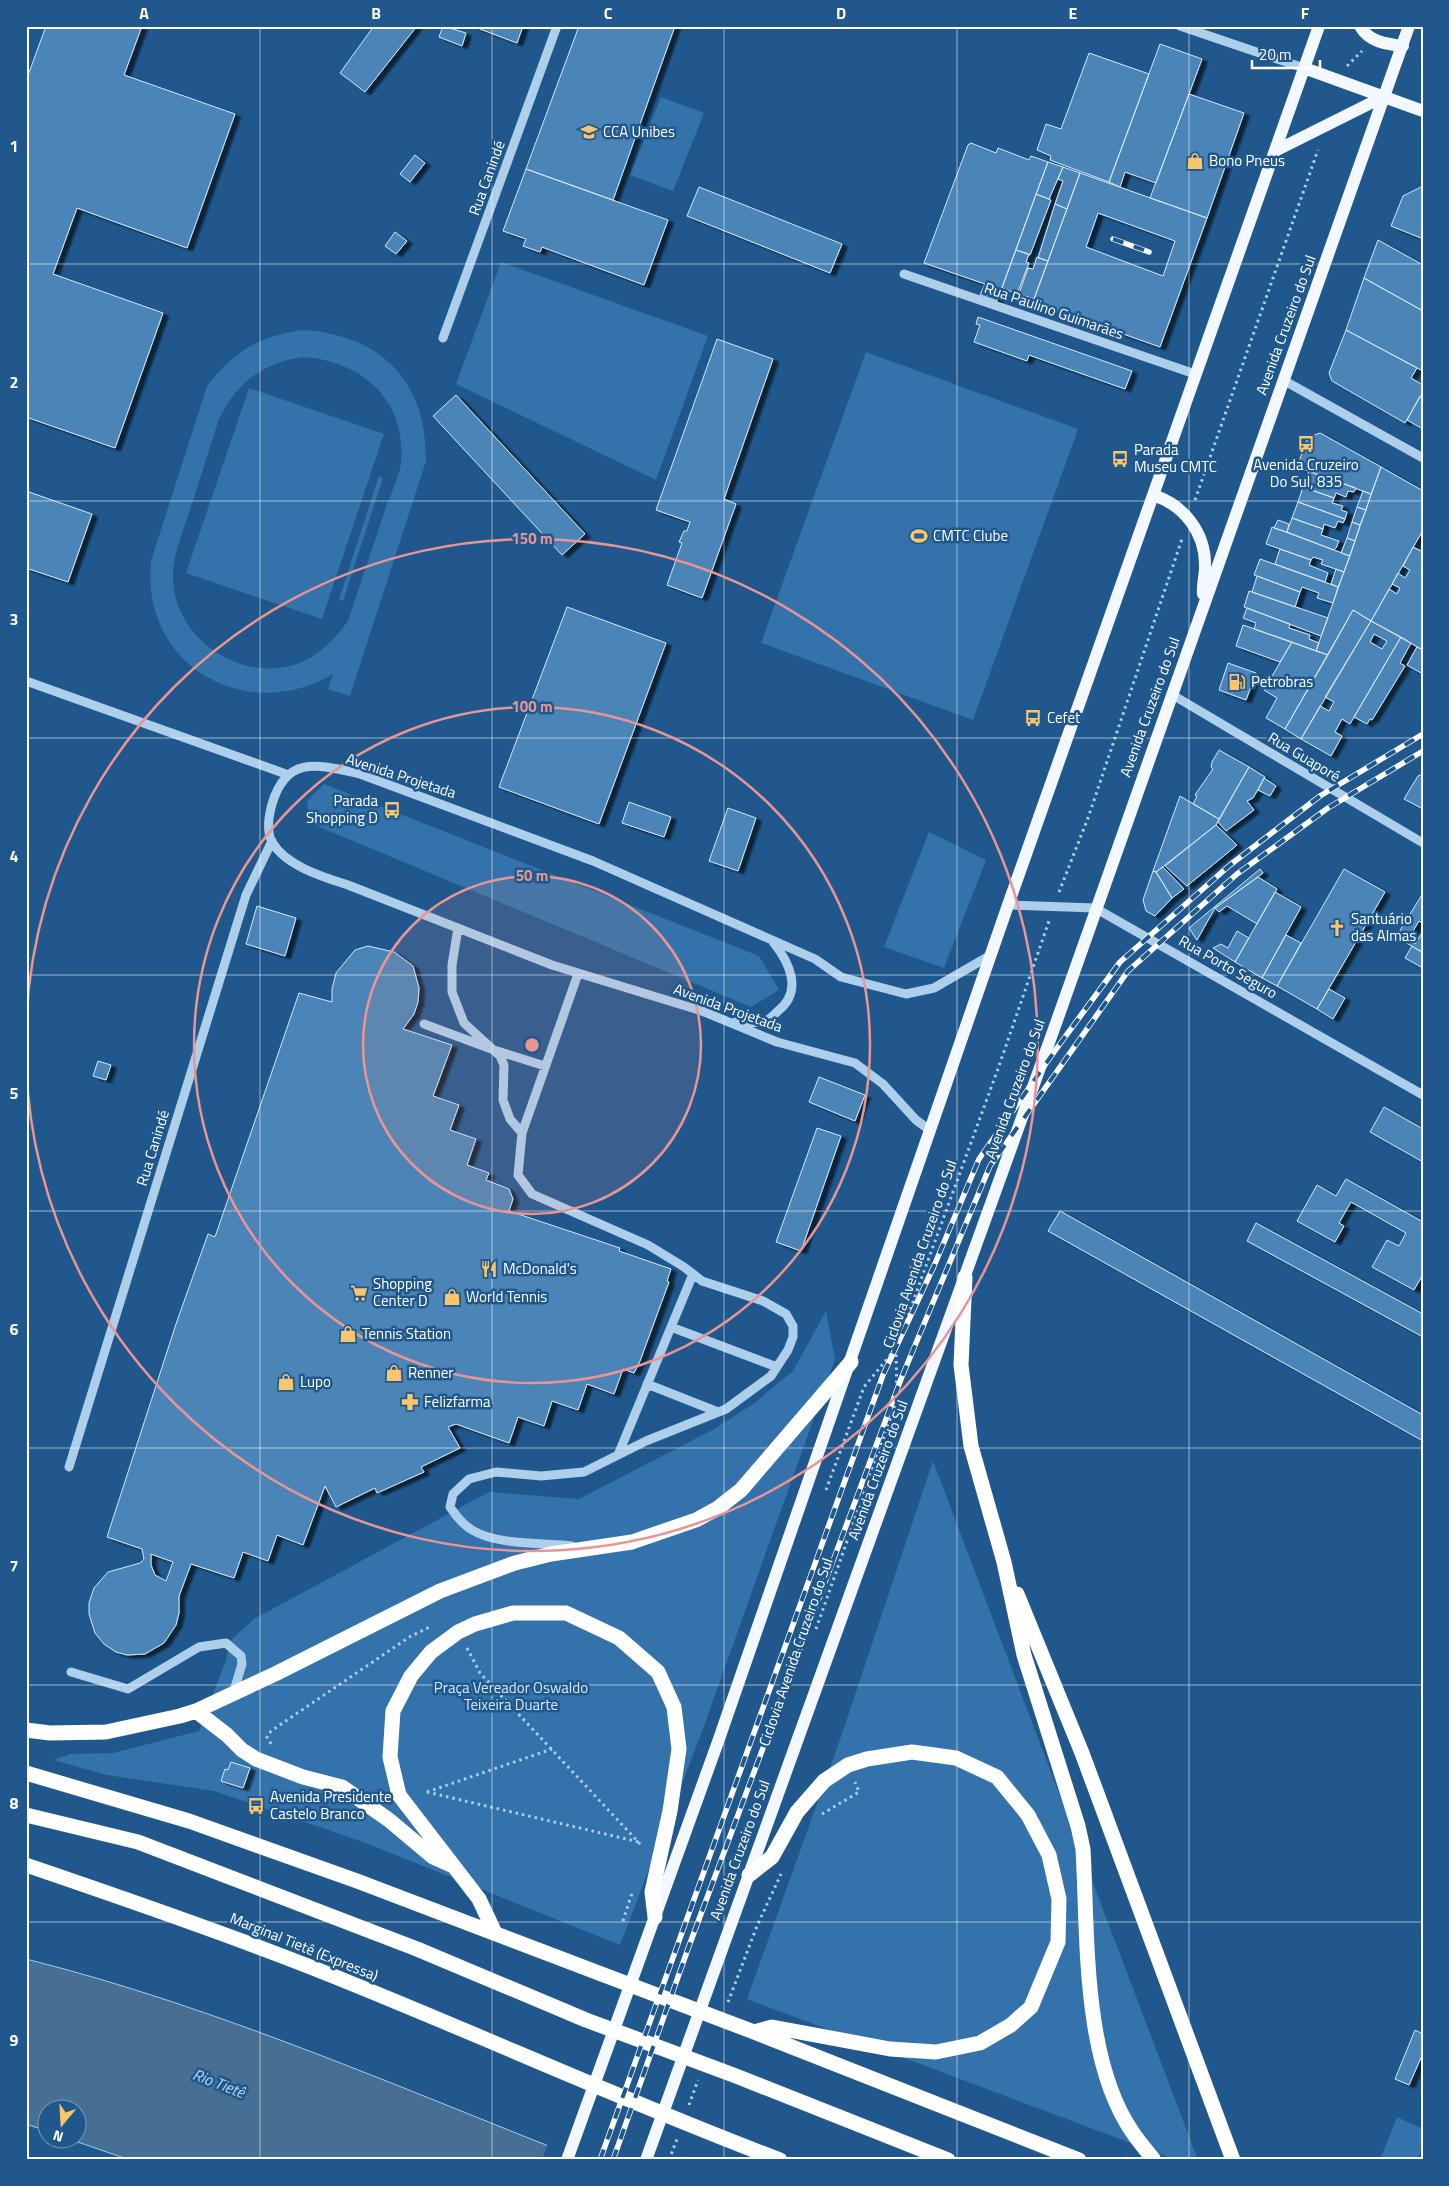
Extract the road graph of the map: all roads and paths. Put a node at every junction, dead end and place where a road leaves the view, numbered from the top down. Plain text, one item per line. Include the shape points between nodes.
1 (557, 26) edge
2 (1180, 26) edge
3 (1319, 26) edge
4 (1360, 26) edge
5 (1409, 26) edge
6 (1403, 46) junction
7 (1304, 68) junction
8 (1385, 96) junction
9 (1423, 111) edge
10 (1275, 151) junction
11 (904, 274) dead end
12 (443, 338) dead end
13 (1195, 374) junction
14 (1283, 380) junction
15 (1423, 458) edge
16 (1152, 495) junction
17 (1203, 604) junction
18 (26, 681) edge
19 (1171, 694) junction
20 (286, 774) junction
21 (272, 841) junction
22 (1423, 843) edge
23 (1008, 905) junction
24 (1054, 907) junction
25 (1095, 908) junction
26 (458, 928) junction
27 (770, 939) junction
28 (991, 954) junction
29 (578, 974) junction
30 (732, 1022) junction
31 (424, 1024) dead end
32 (494, 1050) junction
33 (545, 1066) junction
34 (1423, 1095) edge
35 (931, 1131) junction
36 (522, 1133) junction
37 (693, 1274) junction
38 (965, 1277) junction
39 (671, 1327) junction
40 (851, 1362) junction
41 (777, 1367) junction
42 (647, 1384) junction
43 (718, 1412) junction
44 (618, 1455) junction
45 (69, 1467) dead end
46 (593, 1548) junction
47 (1004, 1562) junction
48 (435, 1625) dead end
49 (458, 1632) junction
50 (815, 1633) dead end
51 (71, 1672) dead end
52 (233, 1694) junction
53 (196, 1711) junction
54 (26, 1730) edge
55 (280, 1748) dead end
56 (552, 1749) junction
57 (26, 1774) edge
58 (859, 1792) dead end
59 (26, 1815) edge
60 (820, 1815) dead end
61 (26, 1865) edge
62 (454, 1866) junction
63 (783, 1870) dead end
64 (749, 1875) junction
65 (655, 1917) junction
66 (494, 1933) junction
67 (742, 1965) dead end
68 (754, 2032) junction
69 (567, 2160) edge
70 (646, 2160) edge
71 (780, 2160) edge
72 (948, 2160) edge
73 (1079, 2160) edge
74 (1154, 2160) edge
75 (1233, 2160) edge

1 - 12 street, Rua Canindé
2 - 7 street
3 - 7 main road
4 - 6 main road via 1374,40
5 - 6 main road, Avenida Cruzeiro do Sul
6 - 8 main road, Avenida Cruzeiro do Sul
7 - 8 main road
7 - 10 main road
8 - 9 main road
8 - 10 main road
8 - 14 main road, Avenida Cruzeiro do Sul
10 - 13 main road
11 - 13 street, Rua Paulino Guimarães
13 - 16 main road
14 - 15 street
14 - 17 main road, Avenida Cruzeiro do Sul
16 - 17 main road via 1183,512 1198,534 1204,550
16 - 23 main road
17 - 19 main road, Avenida Cruzeiro do Sul
18 - 20 street
19 - 22 street, Rua Guaporé
19 - 25 main road, Avenida Cruzeiro do Sul
20 - 21 street via 276,790 270,812
20 - 27 street, Avenida Projetada via 304,767 326,767 360,774 594,861
21 - 26 street, Avenida Projetada via 287,858 317,874
21 - 45 street, Rua Canindé via 246,895
23 - 24 street, Rua Porto Seguro
23 - 28 main road
24 - 25 street, Rua Porto Seguro
24 - 50 path, Ciclovia Avenida Cruzeiro do Sul via 896,1348 897,1400
25 - 34 street, Rua Porto Seguro
25 - 38 main road, Avenida Cruzeiro do Sul
26 - 29 street, Avenida Projetada
26 - 32 street via 452,965 452,992 464,1023
27 - 28 street, Avenida Projetada via 815,959 841,977 906,994 934,988
27 - 30 street via 790,970 793,989 785,1005 766,1021
28 - 35 main road
29 - 30 street, Avenida Projetada
29 - 33 street
30 - 35 street, Avenida Projetada via 777,1042 855,1063 884,1084 916,1120
31 - 32 street
32 - 33 street
32 - 36 street via 504,1065 503,1100 510,1119
33 - 36 street
35 - 40 main road
36 - 37 street via 518,1175 532,1194 648,1245
37 - 39 street
37 - 41 street via 716,1287 763,1301 786,1314 793,1326 793,1337
38 - 47 highway via 961,1365 971,1446
38 - 64 main road, Avenida Cruzeiro do Sul
39 - 41 street
39 - 42 street
40 - 46 highway via 767,1461 718,1508 662,1533
40 - 65 main road
41 - 43 street via 771,1376
42 - 43 street
42 - 44 street
43 - 44 street
44 - 46 street via 584,1472 541,1476 496,1472 469,1479 453,1494 450,1507 473,1531 498,1539
46 - 52 highway via 515,1563 440,1591
47 - 74 highway via 1024,1654 1064,1776 1083,1848 1090,1993 1106,2074 1132,2132
47 - 75 highway via 1082,1753
48 - 55 path via 411,1636 271,1731 267,1738 271,1745
49 - 56 path via 480,1673
49 - 62 highway via 431,1652 411,1676 393,1711 390,1758 399,1795
49 - 65 highway via 513,1613 566,1613 619,1638 658,1672 674,1707 679,1749 670,1811 652,1892
51 - 52 street via 128,1689 199,1648 226,1643 242,1656
52 - 53 highway
53 - 54 highway via 106,1732
53 - 62 highway via 256,1759 303,1777 342,1787 389,1820 433,1858
56 - 56 path via 543,1752 427,1792 639,1842
57 - 66 highway via 189,1821
58 - 60 path
59 - 72 highway via 138,1842
61 - 71 highway, Marginal Tietê (Expressa) via 160,1910 315,1969
62 - 66 highway via 480,1899
63 - 67 path
64 - 68 highway via 772,1857 798,1812 824,1781 848,1765 912,1752 956,1758 997,1777 1028,1816 1049,1855 1059,1899 1058,1942 1031,2007 1012,2025 980,2043 936,2052 890,2049 772,2027
64 - 70 main road, Avenida Cruzeiro do Sul
65 - 69 main road
66 - 68 highway
68 - 73 highway

